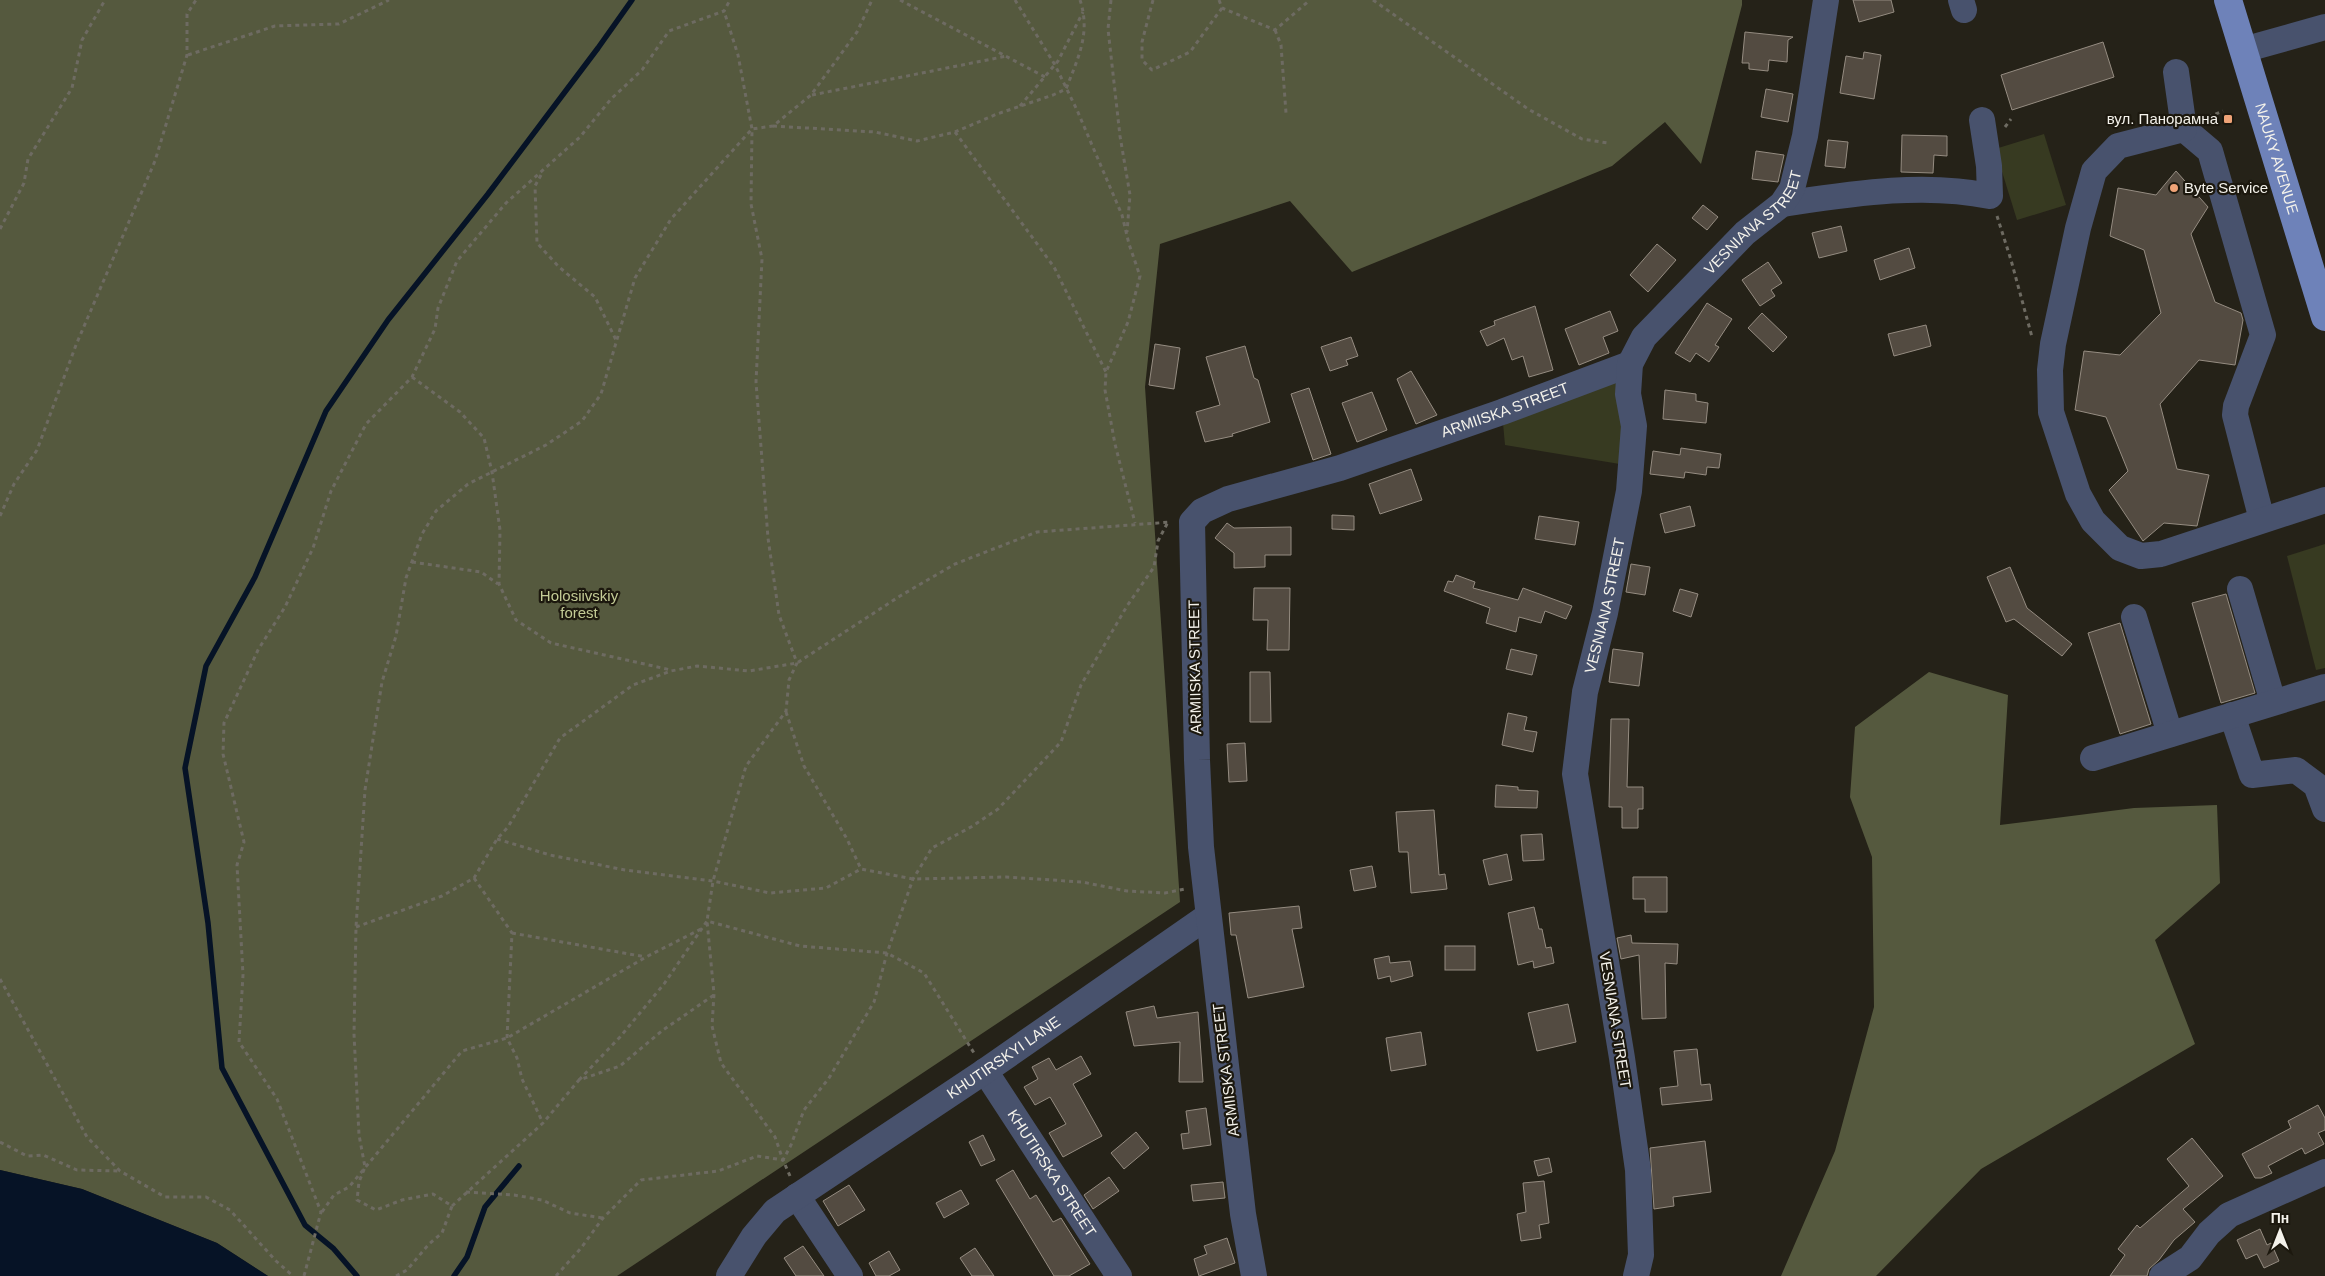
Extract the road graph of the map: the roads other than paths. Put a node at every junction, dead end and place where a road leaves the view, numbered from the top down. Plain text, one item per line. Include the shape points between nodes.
1 (1826, 0) edge
2 (2228, 0) edge
3 (2325, 27) edge
4 (2243, 50) junction
5 (2176, 72) dead end
6 (1982, 120) dead end
7 (2184, 129) junction
8 (1782, 204) junction
9 (2325, 317) edge
10 (1630, 364) junction
11 (2325, 500) edge
12 (2262, 520) junction
13 (2240, 589) dead end
14 (2134, 617) dead end
15 (2325, 686) edge
16 (2273, 702) junction
17 (2232, 715) junction
18 (2170, 734) junction
19 (2093, 758) dead end
20 (2325, 809) edge
21 (1208, 916) junction
22 (985, 1071) junction
23 (2325, 1172) edge
24 (797, 1196) junction
25 (2193, 1267) edge
26 (729, 1276) edge
27 (850, 1276) edge
28 (1119, 1276) edge
29 (1254, 1276) edge
30 (1636, 1276) edge
31 (2162, 1276) edge

1 - 8 street, VESNIANA STREET via 1805,136 1792,189
2 - 4 main road, NAUKY AVENUE
3 - 4 street
4 - 9 main road, NAUKY AVENUE
5 - 7 street
6 - 8 street via 1990,196 1960,190 1860,192
7 - 12 street via 2210,151 2263,335 2236,406 2236,423
7 - 12 street via 2118,146 2094,171 2052,344 2050,412 2078,494 2093,521 2120,548 2141,556 2160,554
8 - 10 street, VESNIANA STREET via 1745,233 1644,337
10 - 21 street, ARMIISKA STREET via 1349,465 1228,499 1180,522
10 - 30 street, VESNIANA STREET via 1628,394 1634,426 1629,491 1605,613 1585,692 1576,774 1638,1170 1641,1255
11 - 12 street
13 - 16 street
14 - 18 street
15 - 16 street
16 - 17 street
17 - 18 street
17 - 20 street via 2252,775 2296,770 2316,785
18 - 19 street
21 - 22 street, KHUTIRSKYI LANE
21 - 29 street, ARMIISKA STREET via 1242,1214
22 - 24 street, KHUTIRSKYI LANE
22 - 28 street, KHUTIRSKA STREET
23 - 25 street via 2229,1215 2209,1233
24 - 26 street, KHUTIRSKYI LANE via 776,1211 754,1236
24 - 27 street
25 - 31 street

